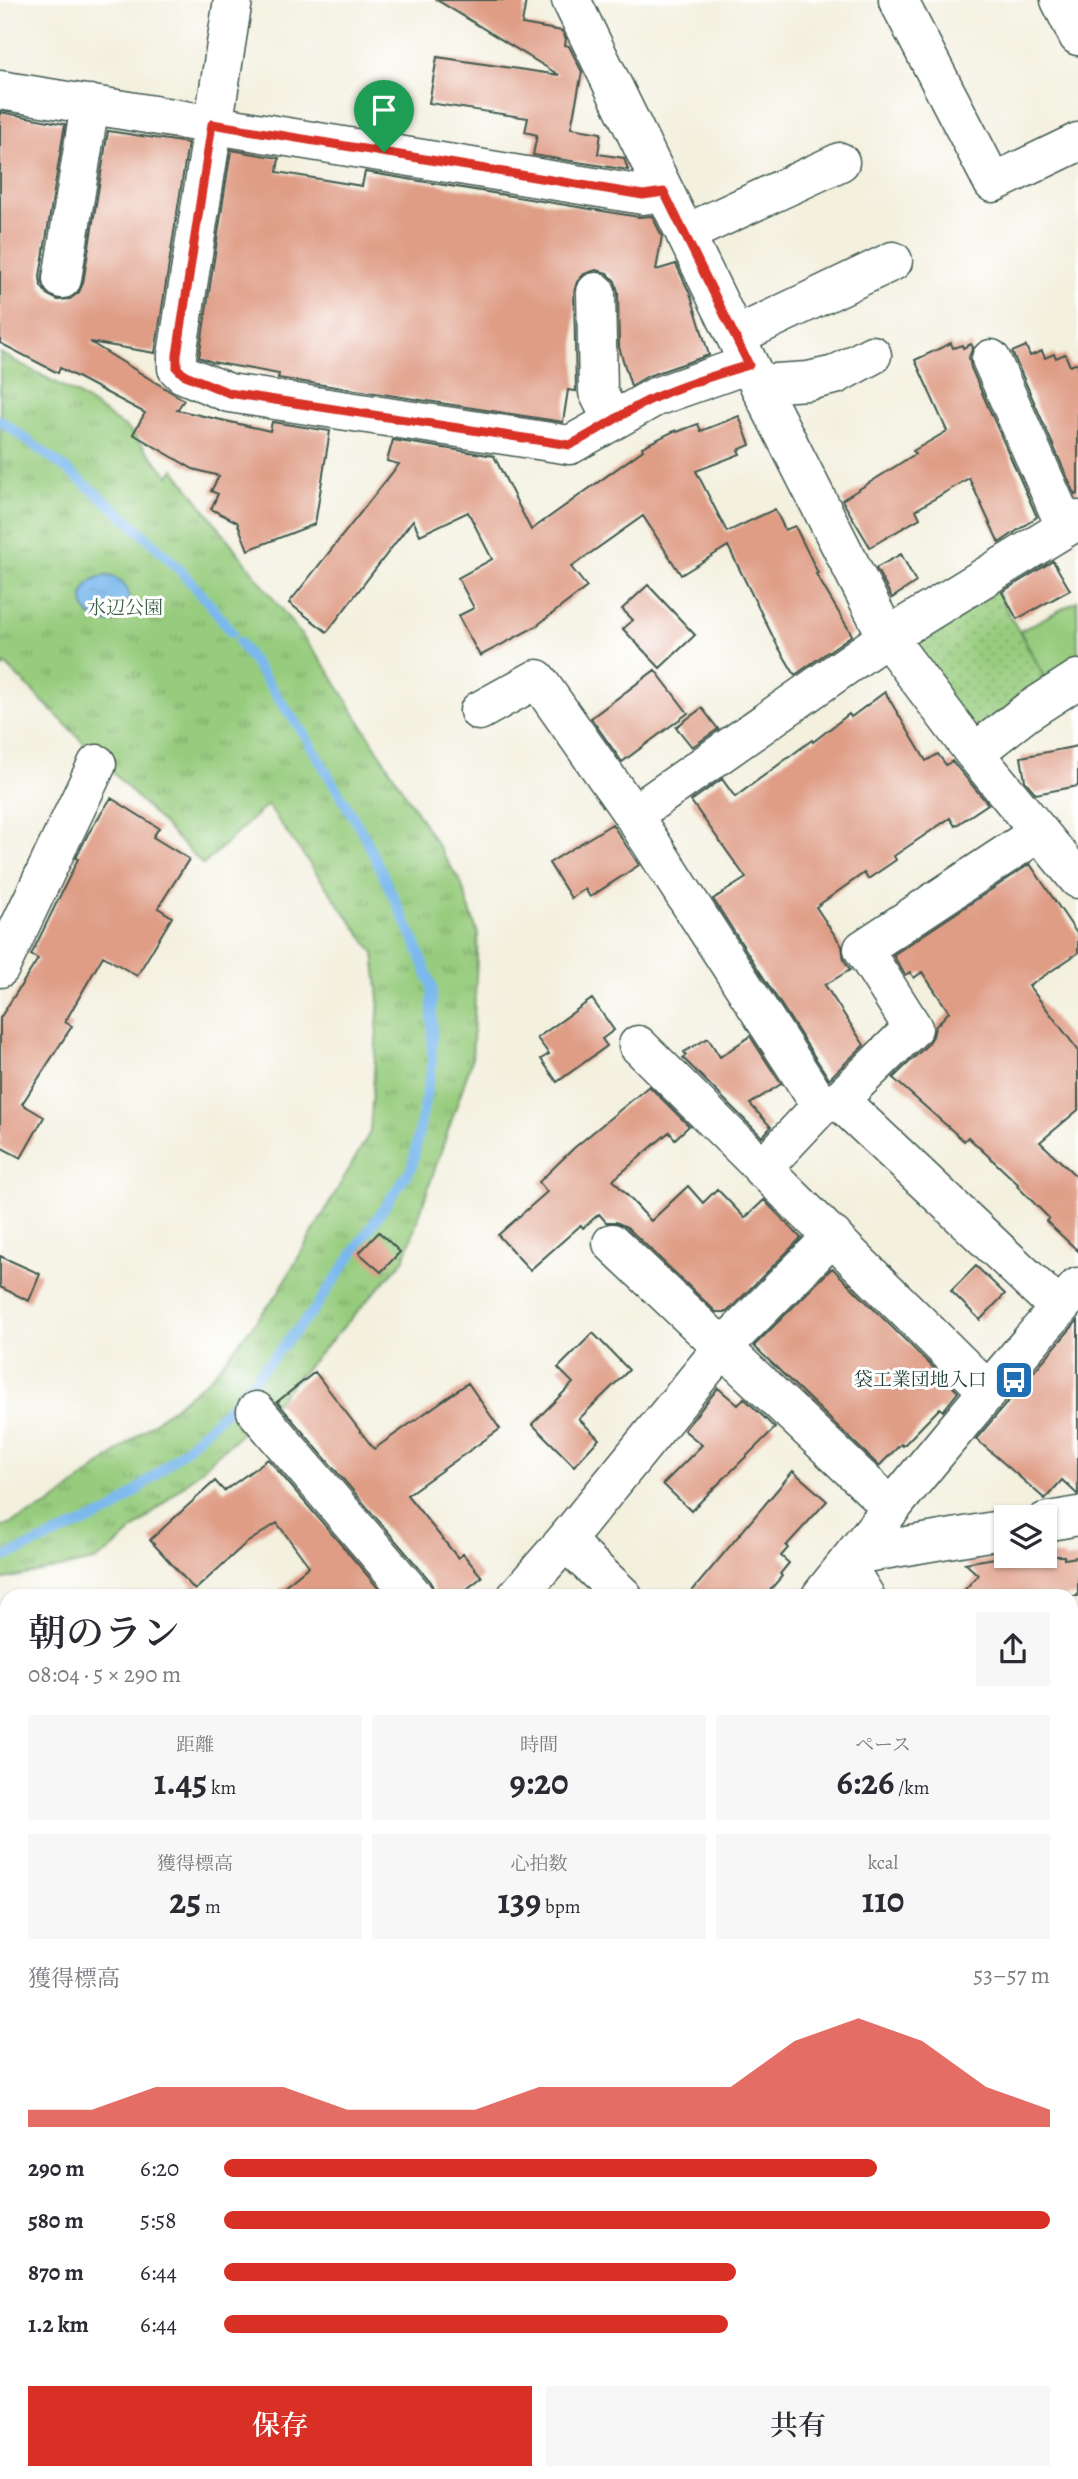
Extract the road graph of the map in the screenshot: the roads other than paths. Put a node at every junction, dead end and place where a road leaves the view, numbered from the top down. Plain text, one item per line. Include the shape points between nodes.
1 (233, 0) edge
2 (571, 0) edge
3 (898, 0) edge
4 (1060, 0) edge
5 (1078, 36) edge
6 (0, 90) edge
7 (90, 104) junction
8 (212, 124) junction
9 (1078, 142) edge
10 (840, 162) dead end
11 (664, 192) junction
12 (685, 234) junction
13 (893, 261) dead end
14 (62, 279) dead end
15 (596, 292) dead end
16 (872, 355) dead end
17 (991, 359) dead end
18 (748, 361) junction
19 (612, 420) junction
20 (1072, 523) edge
21 (887, 637) junction
22 (1078, 679) edge
23 (479, 711) dead end
24 (974, 753) junction
25 (97, 764) dead end
26 (633, 815) junction
27 (1038, 832) junction
28 (1078, 879) edge
29 (0, 968) edge
30 (638, 1045) dead end
31 (830, 1103) junction
32 (762, 1169) junction
33 (833, 1236) junction
34 (612, 1243) dead end
35 (1068, 1297) edge
36 (723, 1347) junction
37 (987, 1390) junction
38 (256, 1411) dead end
39 (891, 1507) junction
40 (1078, 1516) edge
41 (1057, 1520) edge
42 (994, 1532) edge
43 (565, 1541) junction
44 (855, 1572) edge
45 (408, 1589) edge
46 (523, 1589) edge
47 (616, 1589) edge
48 (831, 1589) edge

1 - 8 street
2 - 11 street
3 - 9 street via 993,183
4 - 5 street
6 - 7 street
7 - 8 street
7 - 14 street
8 - 11 street via 643,195
8 - 19 street via 177,355 177,368 183,374 229,393 570,445
10 - 12 street
11 - 12 street
12 - 18 street
13 - 18 street
15 - 19 street via 598,392
16 - 18 street via 835,375 808,381
17 - 20 street
18 - 19 street via 655,397
18 - 21 street
20 - 21 street
21 - 24 street
21 - 26 street
22 - 24 street
23 - 26 street via 537,679
24 - 27 street
25 - 29 street
26 - 31 street
27 - 28 street
27 - 31 street via 863,948 913,1028
30 - 32 street
31 - 32 street
31 - 35 street
32 - 33 street
33 - 36 street
33 - 37 street
34 - 36 street
35 - 37 street
36 - 39 street
36 - 43 street
37 - 39 street
38 - 45 street
39 - 44 street
40 - 41 street
42 - 44 street
43 - 46 street
43 - 47 street
44 - 48 street

